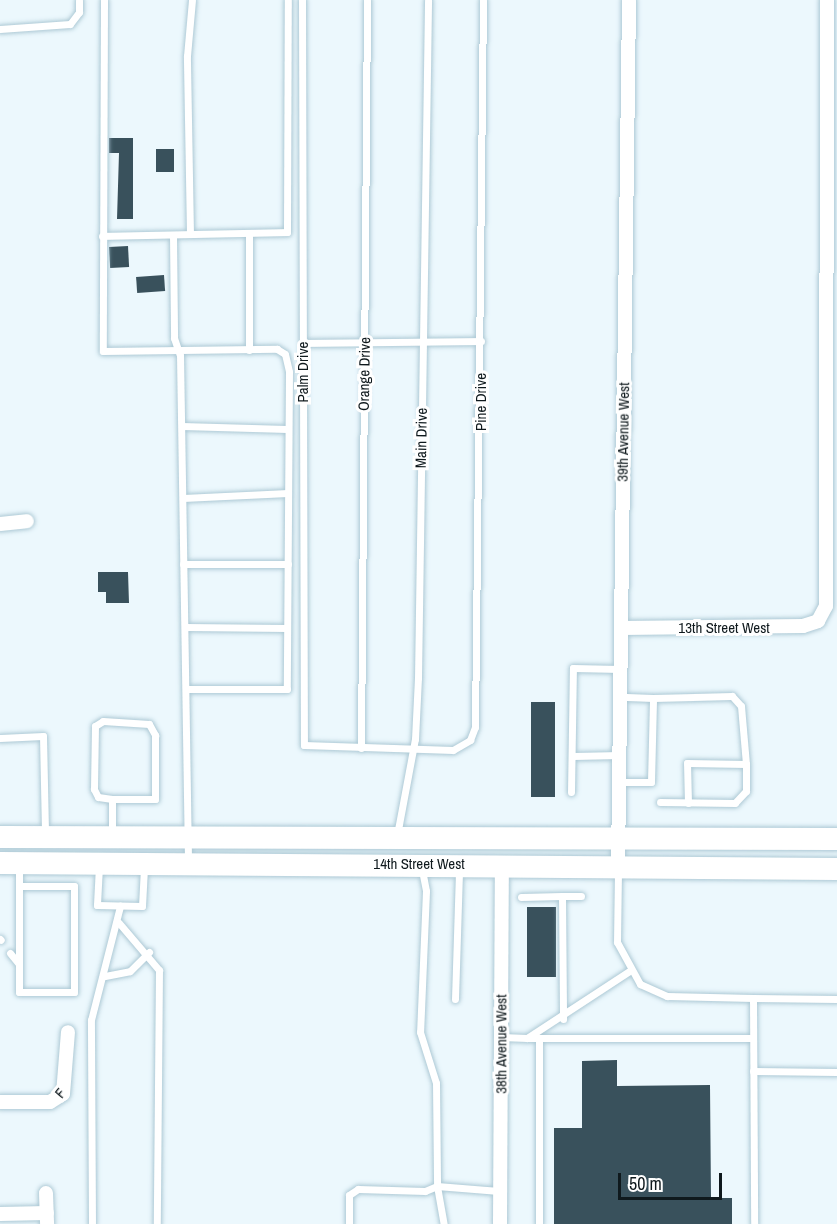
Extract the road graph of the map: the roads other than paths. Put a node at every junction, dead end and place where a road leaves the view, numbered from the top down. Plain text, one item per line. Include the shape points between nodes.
1 (79, 0) edge
2 (104, 0) edge
3 (192, 0) edge
4 (288, 0) edge
5 (302, 0) edge
6 (367, 0) edge
7 (428, 0) edge
8 (483, 0) edge
9 (629, 0) edge
10 (826, 0) edge
11 (0, 29) edge
12 (249, 233) junction
13 (190, 234) junction
14 (173, 235) junction
15 (102, 236) junction
16 (422, 341) junction
17 (481, 341) junction
18 (303, 343) junction
19 (364, 343) junction
20 (249, 350) junction
21 (178, 351) junction
22 (182, 426) junction
23 (287, 429) junction
24 (288, 493) junction
25 (183, 498) junction
26 (27, 521) dead end
27 (0, 524) edge
28 (183, 564) junction
29 (288, 564) junction
30 (185, 627) junction
31 (287, 628) junction
32 (621, 628) junction
33 (621, 669) junction
34 (186, 689) junction
35 (620, 696) junction
36 (653, 698) junction
37 (0, 738) edge
38 (304, 745) joint
39 (361, 748) junction
40 (411, 748) junction
41 (620, 755) junction
42 (573, 756) junction
43 (746, 764) junction
44 (619, 782) junction
45 (572, 792) dead end
46 (112, 799) junction
47 (660, 802) dead end
48 (688, 803) junction
49 (0, 837) edge
50 (45, 837) junction
51 (112, 837) junction
52 (188, 837) junction
53 (397, 837) junction
54 (619, 838) junction
55 (837, 839) edge
56 (9, 863) edge
57 (188, 863) junction
58 (99, 864) junction
59 (144, 864) junction
60 (459, 864) junction
61 (502, 864) junction
62 (421, 865) junction
63 (618, 865) junction
64 (837, 869) edge
65 (19, 886) junction
66 (562, 896) junction
67 (581, 896) dead end
68 (521, 897) dead end
69 (120, 906) junction
70 (119, 923) junction
71 (149, 952) junction
72 (10, 953) dead end
73 (18, 963) junction
74 (628, 972) junction
75 (105, 976) junction
76 (753, 998) junction
77 (455, 999) dead end
78 (837, 999) edge
79 (563, 1019) junction
80 (68, 1032) dead end
81 (501, 1036) junction
82 (527, 1038) junction
83 (539, 1038) junction
84 (753, 1038) junction
85 (753, 1071) junction
86 (837, 1072) edge
87 (0, 1102) edge
88 (437, 1186) junction
89 (500, 1191) junction
90 (46, 1193) dead end
91 (0, 1214) edge
92 (47, 1218) edge
93 (92, 1224) edge
94 (157, 1224) edge
95 (349, 1224) edge
96 (444, 1224) edge
97 (501, 1224) edge
98 (539, 1224) edge
99 (754, 1224) edge

1 - 11 lane via 79,12 70,24
2 - 15 lane
3 - 13 lane via 187,56
4 - 12 lane via 287,232
5 - 18 lane, Palm Drive
6 - 19 lane, Orange Drive
7 - 16 lane, Main Drive
8 - 17 lane, Pine Drive
9 - 32 street, 39th Avenue West
10 - 32 street, 13th Street West via 827,583 822,615 813,624 786,628
12 - 13 lane
12 - 20 lane
13 - 14 lane
14 - 15 lane
14 - 21 lane
15 - 21 lane via 102,351
16 - 17 lane
16 - 19 lane
16 - 40 lane, Main Drive via 418,678
17 - 40 lane, Pine Drive via 474,732 467,744 453,750
18 - 19 lane
18 - 38 lane, Palm Drive
19 - 39 lane, Orange Drive
20 - 21 lane
20 - 23 lane via 285,354
21 - 22 lane
22 - 23 lane
22 - 25 lane
23 - 24 lane
24 - 25 lane
24 - 29 lane
25 - 28 lane
26 - 27 street
28 - 29 lane
28 - 30 lane
29 - 31 lane
30 - 31 lane
30 - 34 lane
31 - 34 lane via 287,689
32 - 33 street, 39th Avenue West
33 - 35 street, 39th Avenue West
33 - 42 lane via 573,668
34 - 52 lane
35 - 36 lane
35 - 41 street, 39th Avenue West
36 - 43 lane via 732,696 741,706
36 - 44 lane via 651,782
37 - 50 lane via 43,736
38 - 39 lane, Pine Drive
39 - 40 lane, Pine Drive
40 - 53 lane, Main Drive
41 - 42 lane
41 - 44 street, 39th Avenue West
42 - 45 lane
43 - 48 lane via 746,791 735,803
43 - 48 lane via 687,763
44 - 54 street, 39th Avenue West
46 - 46 lane via 155,799 154,729 144,723 103,721 93,735 94,789 98,797
46 - 51 lane
47 - 48 lane
49 - 50 main road, 14th Street West
50 - 51 main road, 14th Street West
51 - 52 main road, 14th Street West
52 - 53 main road, 14th Street West
52 - 57 lane
53 - 54 main road, 14th Street West
53 - 62 street
54 - 55 main road, 14th Street West
54 - 63 street, 39th Avenue West
56 - 58 main road, 14th Street West
56 - 65 lane
57 - 59 main road, 14th Street West
57 - 62 main road, 14th Street West
58 - 59 main road, 14th Street West
58 - 69 lane via 98,905
59 - 69 lane via 142,906
60 - 61 main road, 14th Street West
60 - 62 main road, 14th Street West
60 - 77 lane
61 - 63 main road, 14th Street West
61 - 81 street, 38th Avenue West
62 - 88 lane via 426,891 420,1032 436,1083
63 - 64 main road, 14th Street West
63 - 74 lane via 617,942
65 - 73 lane
65 - 73 lane via 74,886 74,992 19,992
66 - 67 lane
66 - 68 lane
66 - 79 lane
69 - 70 lane
70 - 71 lane
70 - 75 lane via 109,938
71 - 75 lane via 130,971
71 - 94 lane via 159,970
72 - 73 lane
74 - 76 lane via 667,996
74 - 79 lane
75 - 93 lane via 91,1020
76 - 78 lane
76 - 84 lane
79 - 82 lane
80 - 87 street, F via 63,1095 50,1102
81 - 82 lane
81 - 89 street, 38th Avenue West
82 - 83 lane
83 - 84 lane
83 - 98 lane
84 - 85 lane
85 - 86 lane
85 - 99 lane
88 - 89 lane
88 - 95 lane via 425,1191 352,1191
88 - 96 lane
89 - 97 street, 38th Avenue West
90 - 92 street
91 - 92 street

